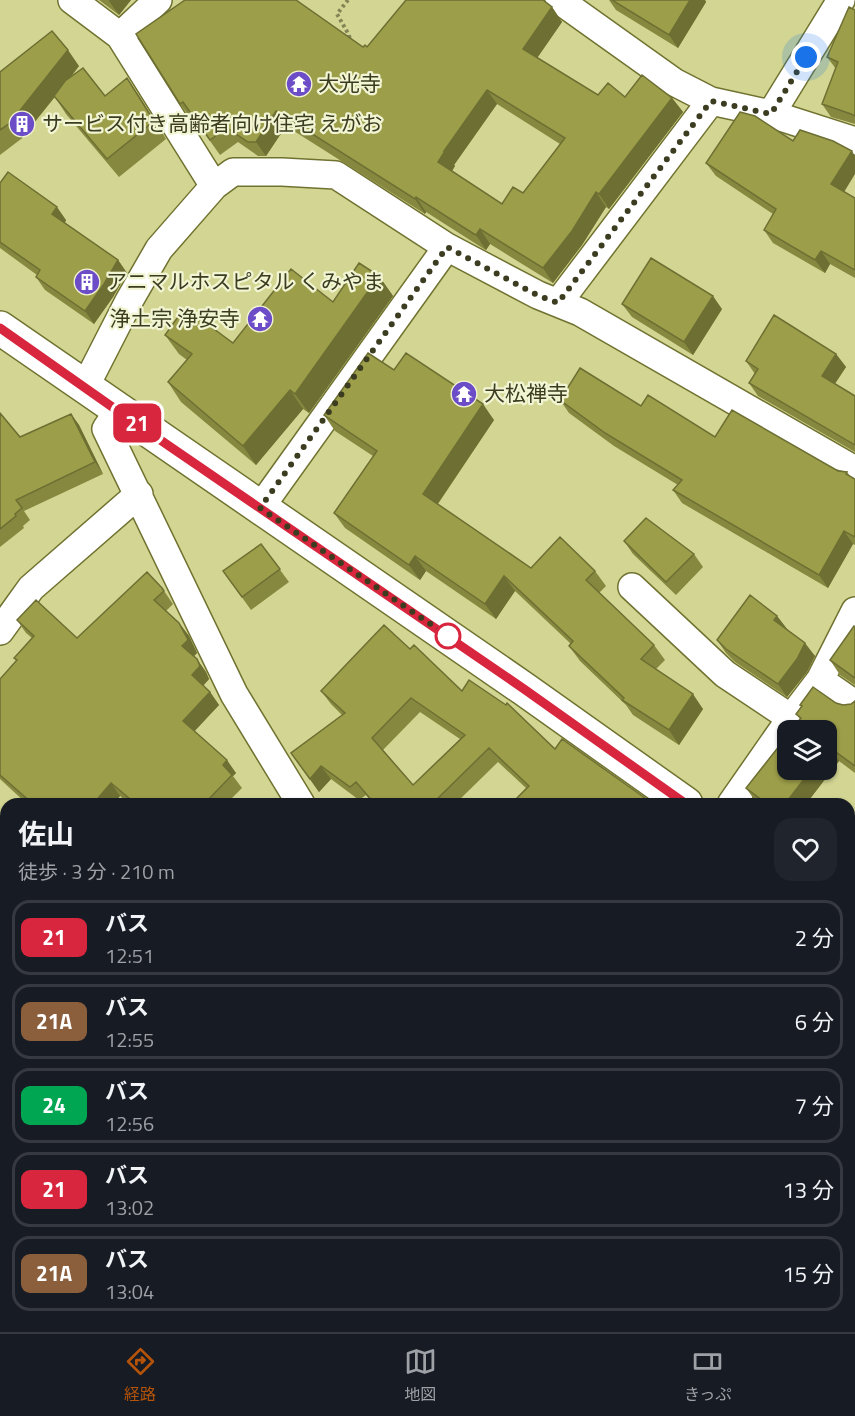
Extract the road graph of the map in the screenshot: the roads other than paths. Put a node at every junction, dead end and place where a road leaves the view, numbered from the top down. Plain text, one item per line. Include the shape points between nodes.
1 (72, 0) edge
2 (158, 0) edge
3 (559, 0) edge
4 (841, 0) edge
5 (120, 36) junction
6 (711, 101) junction
7 (771, 114) junction
8 (855, 141) edge
9 (214, 186) junction
10 (447, 247) junction
11 (558, 303) junction
12 (0, 328) edge
13 (85, 387) junction
14 (118, 411) junction
15 (855, 470) edge
16 (139, 494) junction
17 (260, 508) junction
18 (632, 587) dead end
19 (855, 611) edge
20 (0, 631) edge
21 (820, 680) junction
22 (855, 704) edge
23 (790, 718) junction
24 (297, 798) edge
25 (678, 798) edge
26 (735, 798) edge

1 - 5 street
2 - 5 street
3 - 6 street via 674,82
4 - 7 street
5 - 9 street
6 - 7 street
6 - 11 street
7 - 8 street
9 - 10 street via 233,172 336,175
9 - 13 street via 159,249
10 - 11 street
10 - 17 street
11 - 15 street
12 - 13 main road
13 - 14 main road
14 - 16 street via 106,429
14 - 17 main road
16 - 20 street via 31,588
16 - 24 street via 234,694
17 - 25 main road
18 - 23 street via 725,674
19 - 21 street
21 - 22 street
21 - 23 street
23 - 26 street

